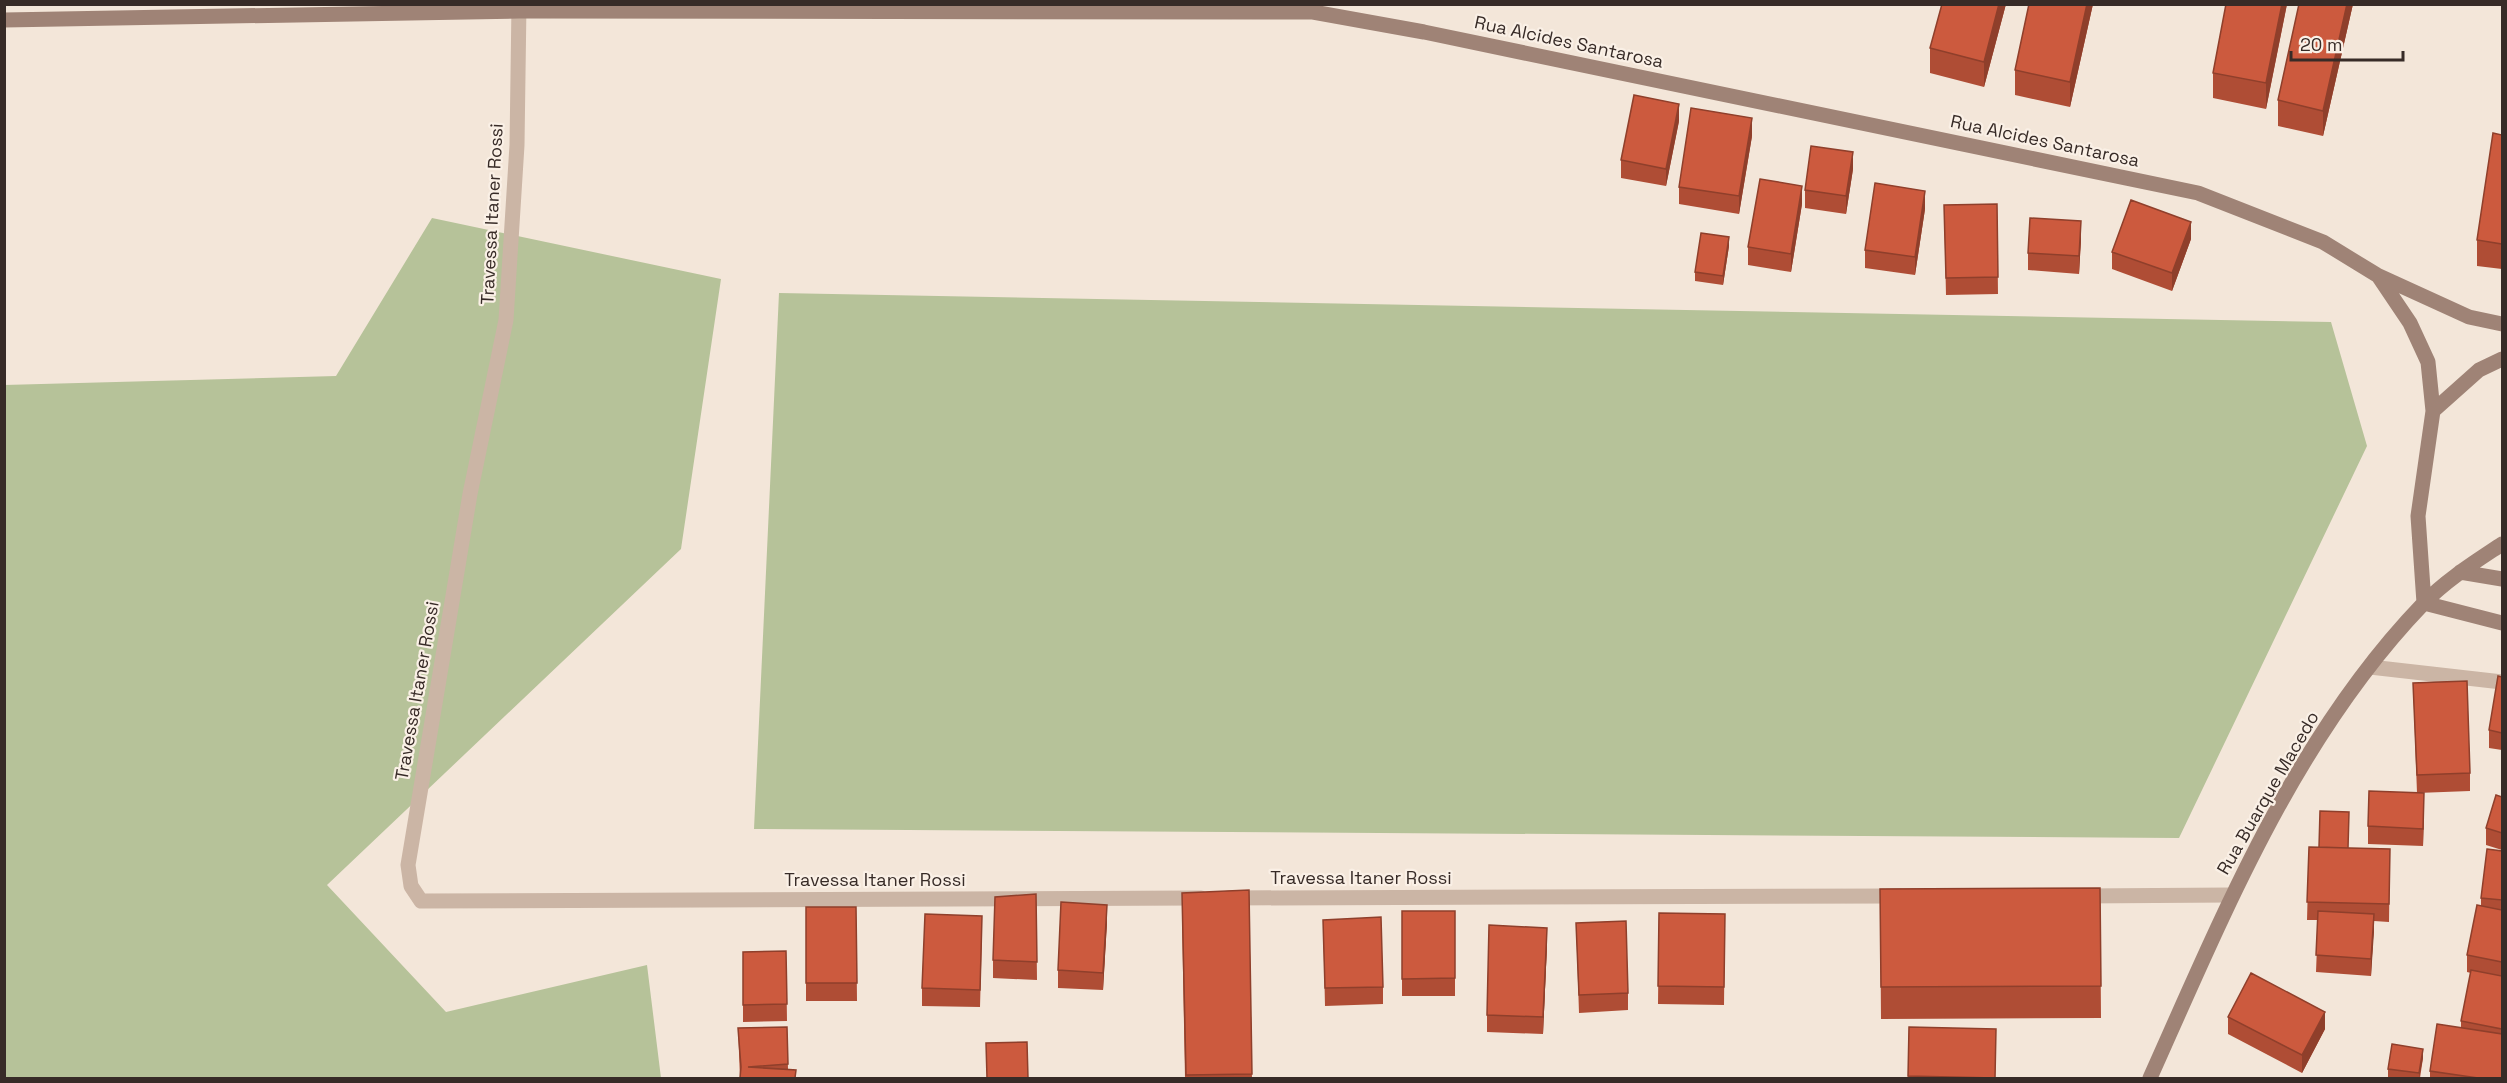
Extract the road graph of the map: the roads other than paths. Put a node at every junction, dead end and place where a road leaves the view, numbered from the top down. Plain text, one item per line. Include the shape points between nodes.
1 (519, 8) edge
2 (4, 20) edge
3 (2378, 275) junction
4 (2502, 324) edge
5 (2502, 359) edge
6 (2433, 411) junction
7 (2502, 544) edge
8 (2460, 572) junction
9 (2502, 579) edge
10 (2424, 603) junction
11 (2502, 623) edge
12 (2370, 667) junction
13 (2502, 681) edge
14 (2232, 895) junction
15 (1920, 896) edge
16 (2064, 896) edge
17 (2150, 1078) edge

1 - 2 street, Rua Alcides Santarosa
1 - 3 street, Rua Alcides Santarosa via 1313,12 2198,193 2323,242
1 - 15 street, Travessa Itaner Rossi via 517,145 506,320 470,494 408,865 411,886 421,901
3 - 4 street, Rua Alcides Santarosa via 2469,317
3 - 6 street, Rua Alcides Santarosa via 2410,323 2428,362
5 - 6 street via 2479,370
6 - 10 street, Rua Alcides Santarosa via 2418,516
7 - 8 street, Rua Buarque Macedo
8 - 9 street
8 - 10 street, Rua Buarque Macedo
10 - 11 street
10 - 12 street, Rua Buarque Macedo
12 - 13 street
12 - 14 street, Rua Buarque Macedo via 2298,771
14 - 16 street
14 - 17 street, Rua Buarque Macedo

